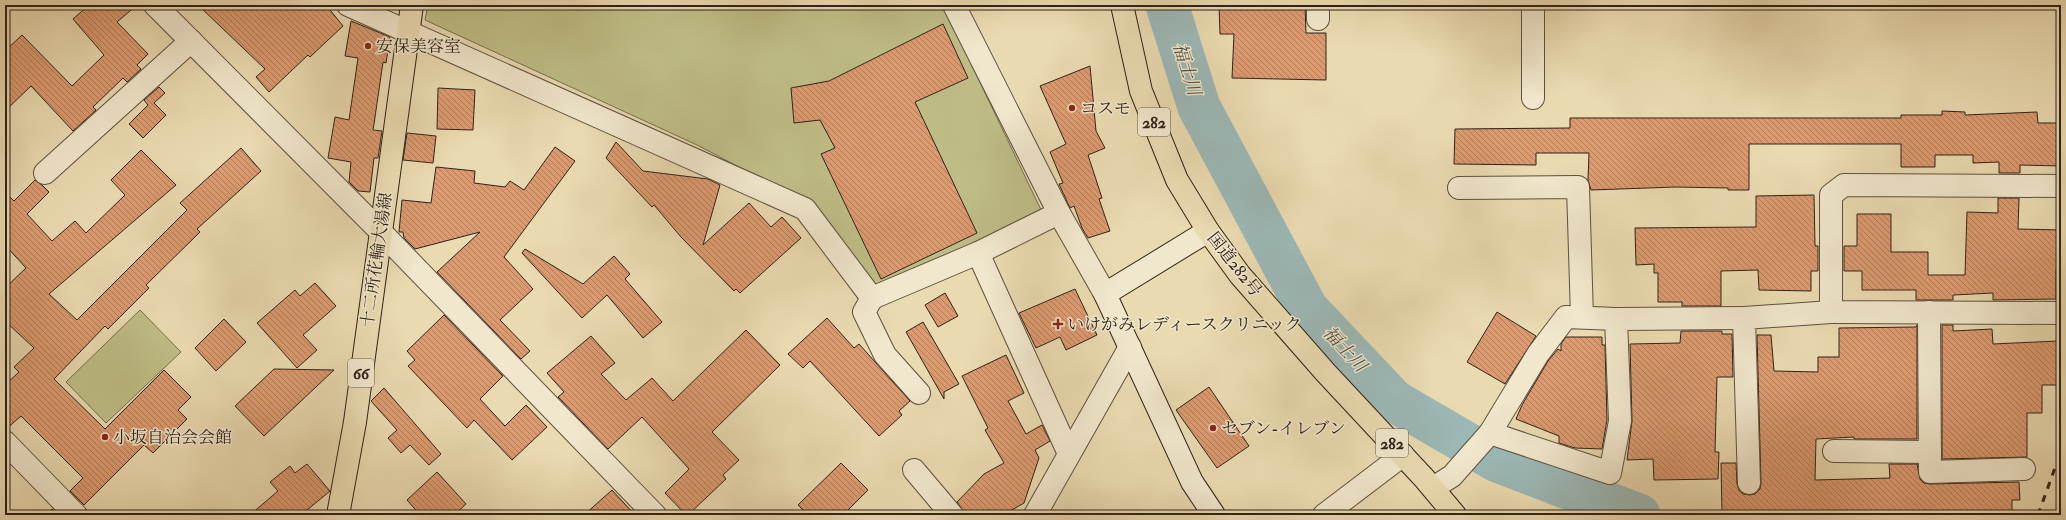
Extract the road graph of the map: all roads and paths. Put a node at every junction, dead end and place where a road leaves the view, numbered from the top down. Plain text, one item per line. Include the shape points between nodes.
1 (155, 5) edge
2 (348, 5) edge
3 (412, 5) edge
4 (954, 5) edge
5 (1122, 5) edge
6 (1533, 5) edge
7 (408, 33) junction
8 (191, 41) junction
9 (1534, 98) dead end
10 (45, 173) dead end
11 (2061, 186) edge
12 (1459, 188) dead end
13 (1058, 213) junction
14 (380, 231) junction
15 (1208, 231) junction
16 (978, 253) junction
17 (1105, 294) junction
18 (872, 298) junction
19 (1831, 312) junction
20 (1929, 312) junction
21 (2061, 313) edge
22 (1582, 317) junction
23 (1744, 318) junction
24 (1616, 319) junction
25 (1130, 347) junction
26 (919, 393) dead end
27 (1489, 435) junction
28 (5, 442) edge
29 (1834, 451) dead end
30 (1930, 452) junction
31 (1069, 454) junction
32 (1403, 455) junction
33 (2024, 469) dead end
34 (914, 470) dead end
35 (1749, 483) dead end
36 (1433, 488) junction
37 (76, 515) edge
38 (338, 515) edge
39 (655, 515) edge
40 (952, 515) edge
41 (1035, 515) edge
42 (1214, 515) edge
43 (1324, 515) edge
44 (1455, 515) edge

1 - 8 street
2 - 7 street
3 - 7 main road, 十二所花輪大湯線 / 66
4 - 13 street
5 - 15 main road, 国道282号 / 282 via 1141,91 1177,180
6 - 9 street
7 - 14 main road, 十二所花輪大湯線 / 66
7 - 18 street via 805,209
8 - 10 street
8 - 14 street
11 - 19 street via 1844,185 1831,195
12 - 22 street via 1578,187
13 - 16 street
13 - 17 street
14 - 38 main road, 十二所花輪大湯線 / 66 via 355,422
14 - 39 street
15 - 17 street
15 - 32 main road, 国道282号 / 282 via 1245,281
16 - 18 street
16 - 31 street
17 - 25 street
18 - 26 street via 864,312 885,355
19 - 20 street
19 - 23 street
20 - 21 street
20 - 30 street
22 - 24 street
22 - 27 street via 1566,317 1538,354
23 - 24 street
23 - 35 street
24 - 27 street via 1620,421 1610,473
25 - 31 street
25 - 42 street via 1192,482
27 - 36 street via 1452,476
28 - 37 street
29 - 30 street
30 - 33 street via 1930,472
31 - 41 street
32 - 36 main road, 国道282号 / 282
32 - 43 street
34 - 40 street
36 - 44 main road, 国道282号 / 282

